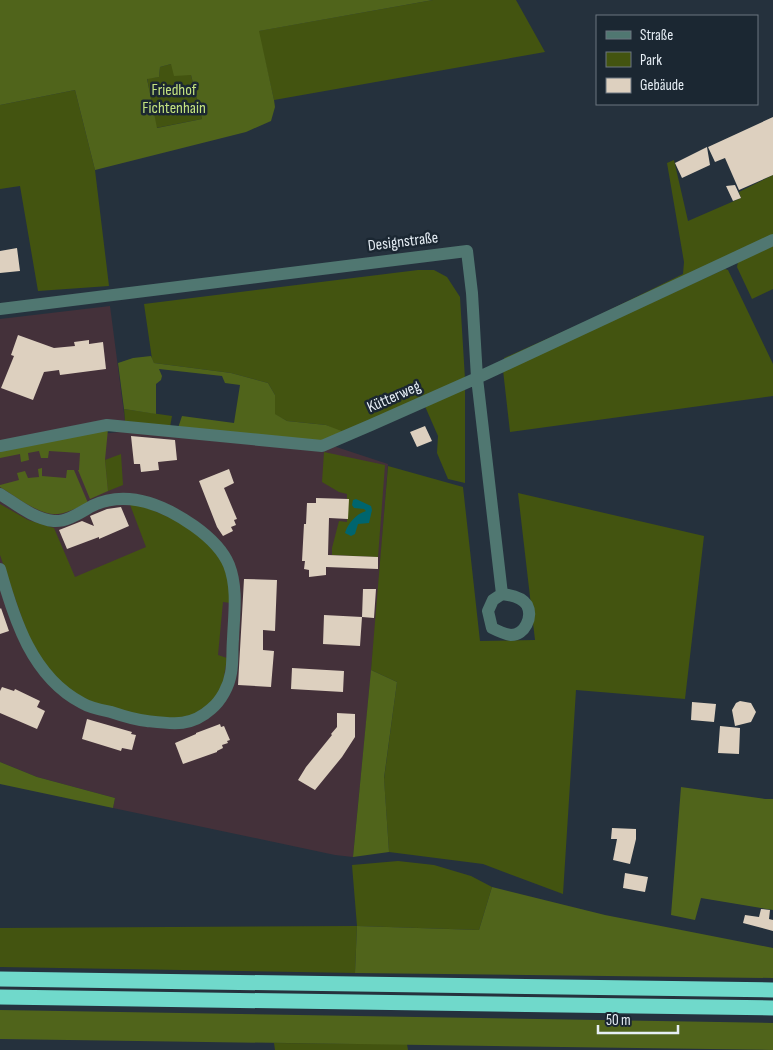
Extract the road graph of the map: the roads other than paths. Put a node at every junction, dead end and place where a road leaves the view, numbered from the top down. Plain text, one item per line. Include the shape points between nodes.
1 (773, 240) edge
2 (0, 309) edge
3 (477, 378) junction
4 (0, 446) edge
5 (0, 494) edge
6 (0, 569) edge
7 (502, 594) dead end
8 (0, 979) edge
9 (773, 990) edge
10 (0, 997) edge
11 (773, 1008) edge

1 - 3 street, Kütterweg
2 - 3 street, Designstraße via 467,251
3 - 4 street, Kütterweg via 322,446 108,425
3 - 7 street, Designstraße
5 - 6 street via 40,518 56,521 111,499 139,499 181,517 210,538 228,563 235,592 231,673 226,689 213,708 196,720 180,724 139,720 84,705 53,682 38,664 26,643
8 - 9 highway
10 - 11 highway

